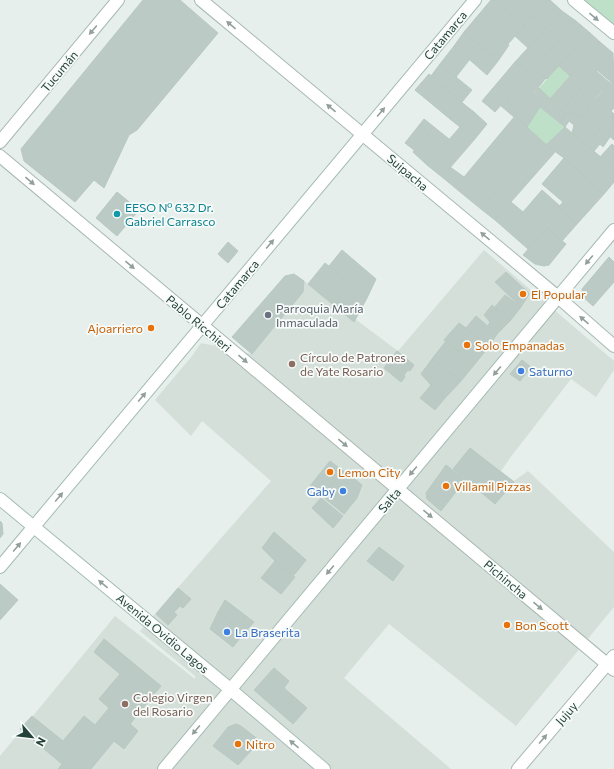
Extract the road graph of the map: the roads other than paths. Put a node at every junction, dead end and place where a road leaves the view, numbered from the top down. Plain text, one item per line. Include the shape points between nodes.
1 (118, 0) edge
2 (201, 0) edge
3 (475, 0) edge
4 (574, 0) edge
5 (614, 33) edge
6 (362, 134) junction
7 (0, 142) edge
8 (0, 156) edge
9 (614, 230) edge
10 (558, 297) junction
11 (202, 326) junction
12 (614, 346) edge
13 (398, 489) junction
14 (0, 499) edge
15 (34, 527) junction
16 (0, 567) edge
17 (612, 663) edge
18 (230, 689) junction
19 (164, 769) edge
20 (324, 769) edge
21 (518, 769) edge

1 -> 7 main road, Tucumán
6 -> 2 main road, Suipacha
6 -> 3 main road, Catamarca
4 -> 5 main road
10 -> 6 main road, Suipacha
11 -> 6 main road, Catamarca
8 -> 11 main road, Pablo Ricchieri
9 -> 10 main road, Salta
12 -> 10 main road, Suipacha
10 -> 13 main road, Salta
11 -> 13 main road, Pablo Ricchieri
15 -> 11 main road, Catamarca
13 -> 17 main road, Pichincha
13 -> 18 main road, Salta
14 - 15 main road, Avenida Ovidio Lagos
16 -> 15 main road, Catamarca
18 -> 15 main road, Avenida Ovidio Lagos
21 -> 17 main road, Jujuy
18 -> 19 main road, Salta
20 -> 18 main road, Avenida Ovidio Lagos

